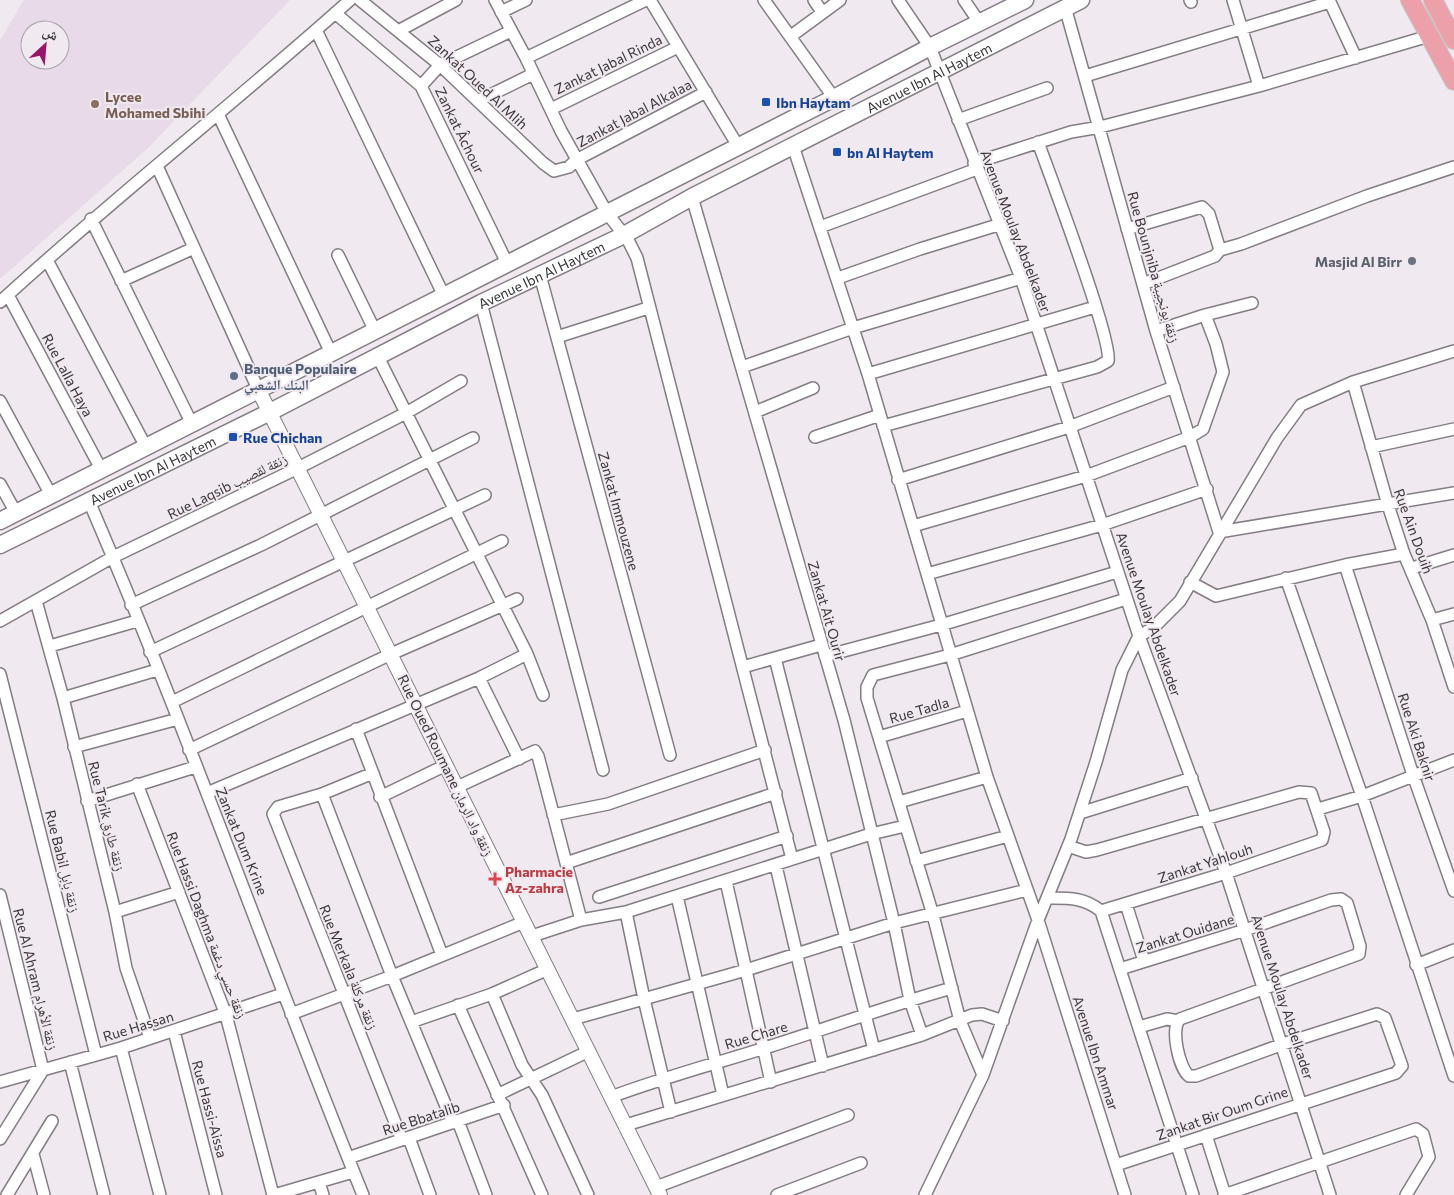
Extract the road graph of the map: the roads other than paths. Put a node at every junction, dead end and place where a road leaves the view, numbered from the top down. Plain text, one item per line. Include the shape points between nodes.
1 (350, 0) edge
2 (360, 0) edge
3 (456, 0) edge
4 (495, 0) edge
5 (526, 0) edge
6 (648, 0) edge
7 (764, 0) edge
8 (814, 0) edge
9 (840, 0) edge
10 (898, 0) edge
11 (964, 0) edge
12 (1025, 0) edge
13 (1081, 0) edge
14 (1233, 0) edge
15 (1410, 0) edge
16 (1433, 0) edge
17 (1330, 1) edge
18 (1065, 8) junction
19 (501, 12) junction
20 (822, 12) junction
21 (335, 13) junction
22 (979, 22) junction
23 (1240, 29) junction
24 (316, 30) junction
25 (398, 31) junction
26 (511, 31) junction
27 (791, 36) junction
28 (1429, 36) junction
29 (1454, 40) edge
30 (930, 46) junction
31 (678, 47) junction
32 (526, 58) junction
33 (1356, 58) junction
34 (440, 65) junction
35 (940, 73) junction
36 (533, 74) junction
37 (1085, 76) junction
38 (1454, 81) edge
39 (421, 86) junction
40 (1259, 86) junction
41 (1047, 88) dead end
42 (706, 92) junction
43 (834, 98) junction
44 (478, 101) junction
45 (551, 109) junction
46 (218, 114) junction
47 (958, 120) junction
48 (1100, 127) junction
49 (1038, 142) junction
50 (738, 146) junction
51 (793, 146) junction
52 (576, 160) junction
53 (157, 166) junction
54 (975, 166) junction
55 (1454, 167) edge
56 (692, 198) junction
57 (607, 213) junction
58 (91, 219) junction
59 (1001, 224) junction
60 (820, 227) junction
61 (1127, 229) junction
62 (624, 235) junction
63 (194, 248) junction
64 (1220, 250) junction
65 (338, 255) dead end
66 (47, 260) junction
67 (507, 263) junction
68 (540, 275) junction
69 (838, 278) junction
70 (1021, 278) junction
71 (122, 281) junction
72 (1143, 284) junction
73 (444, 296) junction
74 (4, 298) edge
75 (481, 304) junction
76 (1252, 304) dead end
77 (1095, 307) junction
78 (648, 308) junction
79 (1205, 315) junction
80 (1036, 324) junction
81 (852, 328) junction
82 (375, 331) junction
83 (1156, 331) junction
84 (557, 337) junction
85 (1454, 351) edge
86 (331, 353) junction
87 (378, 357) junction
88 (742, 367) junction
89 (868, 374) junction
90 (1053, 378) junction
91 (461, 381) dead end
92 (1353, 382) junction
93 (1174, 387) junction
94 (813, 388) dead end
95 (258, 389) junction
96 (0, 400) edge
97 (270, 412) junction
98 (755, 412) junction
99 (406, 413) junction
100 (881, 420) junction
101 (192, 424) junction
102 (1069, 427) junction
103 (1454, 429) edge
104 (1190, 436) junction
105 (473, 438) dead end
106 (815, 438) dead end
107 (146, 447) junction
108 (1371, 447) junction
109 (430, 460) junction
110 (298, 468) junction
111 (102, 469) junction
112 (1086, 476) junction
113 (898, 480) junction
114 (0, 484) edge
115 (1207, 489) junction
116 (1454, 494) edge
117 (51, 495) junction
118 (485, 495) dead end
119 (88, 499) junction
120 (1388, 506) junction
121 (453, 509) junction
122 (16, 513) junction
123 (322, 515) junction
124 (0, 521) edge
125 (1102, 525) junction
126 (913, 526) junction
127 (1219, 532) junction
128 (502, 541) dead end
129 (0, 545) edge
130 (476, 554) junction
131 (1404, 554) junction
132 (1454, 556) edge
133 (113, 557) junction
134 (345, 561) junction
135 (1345, 565) junction
136 (1412, 568) junction
137 (1117, 572) junction
138 (927, 574) junction
139 (1286, 578) junction
140 (1190, 582) junction
141 (1126, 599) junction
142 (517, 600) dead end
143 (36, 601) junction
144 (132, 605) junction
145 (503, 606) junction
146 (368, 607) junction
147 (1454, 614) edge
148 (0, 620) edge
149 (1432, 620) junction
150 (137, 621) junction
151 (941, 625) junction
152 (1139, 636) junction
153 (50, 646) junction
154 (823, 650) junction
155 (150, 652) junction
156 (391, 654) junction
157 (527, 654) junction
158 (950, 655) junction
159 (774, 658) junction
160 (744, 667) junction
161 (157, 670) junction
162 (0, 674) edge
163 (479, 678) junction
164 (1453, 681) edge
165 (543, 695) dead end
166 (63, 698) junction
167 (172, 702) junction
168 (416, 704) junction
169 (967, 711) junction
170 (178, 719) junction
171 (356, 729) junction
172 (880, 737) junction
173 (74, 747) junction
174 (189, 750) junction
175 (765, 750) junction
176 (670, 755) dead end
177 (519, 759) junction
178 (1454, 760) edge
179 (446, 765) junction
180 (195, 766) junction
181 (603, 770) dead end
182 (373, 773) junction
183 (1413, 775) junction
184 (987, 777) junction
185 (1192, 778) junction
186 (137, 784) junction
187 (457, 787) junction
188 (207, 793) junction
189 (776, 793) junction
190 (322, 794) junction
191 (1362, 796) junction
192 (380, 797) junction
193 (87, 801) junction
194 (899, 802) junction
195 (1318, 809) junction
196 (1080, 813) junction
197 (553, 815) junction
198 (1207, 818) junction
199 (905, 826) junction
200 (872, 834) junction
201 (787, 836) junction
202 (1008, 836) junction
203 (1068, 846) junction
204 (824, 849) junction
205 (792, 859) junction
206 (916, 861) junction
207 (566, 863) junction
208 (776, 866) junction
209 (1226, 873) junction
210 (726, 881) junction
211 (1027, 890) junction
212 (1454, 891) edge
213 (179, 892) junction
214 (0, 895) edge
215 (677, 896) junction
216 (599, 897) dead end
217 (1047, 898) junction
218 (1126, 904) junction
219 (1101, 911) junction
220 (115, 912) junction
221 (626, 912) junction
222 (933, 915) junction
223 (581, 920) junction
224 (1038, 920) junction
225 (524, 922) junction
226 (894, 923) junction
227 (1245, 930) junction
228 (532, 936) junction
229 (846, 939) junction
230 (1454, 950) edge
231 (796, 953) junction
232 (442, 956) junction
233 (1144, 961) junction
234 (1416, 965) junction
235 (548, 969) junction
236 (1120, 969) junction
237 (746, 970) junction
238 (392, 976) junction
239 (697, 984) junction
240 (952, 988) junction
241 (1263, 988) junction
242 (283, 994) junction
243 (492, 994) junction
244 (343, 995) junction
245 (644, 999) junction
246 (910, 1000) junction
247 (458, 1005) junction
248 (290, 1014) junction
249 (226, 1015) junction
250 (866, 1016) junction
251 (573, 1019) junction
252 (960, 1021) junction
253 (1003, 1021) junction
254 (1178, 1021) junction
255 (411, 1022) junction
256 (1139, 1027) junction
257 (174, 1031) junction
258 (815, 1032) junction
259 (922, 1035) junction
260 (150, 1038) junction
261 (1282, 1044) junction
262 (121, 1048) junction
263 (764, 1048) junction
264 (874, 1050) junction
265 (589, 1051) junction
266 (96, 1054) junction
267 (70, 1062) junction
268 (714, 1063) junction
269 (823, 1066) junction
270 (43, 1070) junction
271 (983, 1075) junction
272 (1454, 1076) edge
273 (663, 1077) junction
274 (532, 1080) junction
275 (0, 1082) edge
276 (772, 1082) junction
277 (723, 1095) junction
278 (612, 1097) junction
279 (500, 1100) junction
280 (1302, 1103) junction
281 (671, 1112) junction
282 (848, 1116) dead end
283 (52, 1121) dead end
284 (456, 1122) junction
285 (626, 1125) junction
286 (1206, 1135) junction
287 (0, 1139) edge
288 (405, 1139) junction
289 (1177, 1144) junction
290 (33, 1154) junction
291 (348, 1158) junction
292 (1319, 1162) junction
293 (861, 1163) dead end
294 (1116, 1165) junction
295 (353, 1172) junction
296 (319, 1182) junction
297 (658, 1191) edge
298 (930, 1193) edge
299 (6, 1195) edge
300 (44, 1195) edge
301 (104, 1195) edge
302 (160, 1195) edge
303 (216, 1195) edge
304 (273, 1195) edge
305 (323, 1195) edge
306 (362, 1195) edge
307 (430, 1195) edge
308 (486, 1195) edge
309 (542, 1195) edge
310 (588, 1195) edge
311 (777, 1195) edge
312 (1125, 1195) edge
313 (1193, 1195) edge
314 (1225, 1195) edge
315 (1330, 1195) edge
316 (1406, 1195) edge

1 - 21 street
2 - 25 street, Zankat Oued Al Mlih
3 - 25 street
4 - 19 street
5 - 19 street
6 - 31 street
6 - 32 street
7 - 27 street
8 - 20 street
9 - 20 street
10 - 30 street, Avenue Moulay Abdelkader
11 - 22 street
12 - 22 main road, Avenue Ibn Al Haytem
13 - 18 main road, Avenue Ibn Al Haytem
14 - 23 street
15 - 28 main road
16 - 29 main road
17 - 23 street
17 - 33 street
18 - 35 main road, Avenue Ibn Al Haytem
18 - 37 street, Rue Bounjniba زنقة بونجيبة
19 - 26 street
20 - 27 street
21 - 24 street
21 - 39 street, Zankat Âchour
22 - 30 main road, Avenue Ibn Al Haytem
23 - 37 street
23 - 40 street
24 - 46 street
24 - 73 street
25 - 34 street, Zankat Oued Al Mlih
26 - 32 street
26 - 34 street
27 - 43 street
28 - 33 street
28 - 38 main road
30 - 35 street, Avenue Moulay Abdelkader
30 - 43 main road, Avenue Ibn Al Haytem
31 - 42 street
31 - 45 street, Zankat Jabal Rinda
32 - 36 street
33 - 40 street
34 - 39 street
34 - 44 street, Zankat Oued Al Mlih
35 - 47 street, Avenue Moulay Abdelkader
35 - 51 main road, Avenue Ibn Al Haytem
36 - 44 street
36 - 45 street
37 - 48 street, Rue Bounjniba زنقة بونجيبة
39 - 67 street, Zankat Âchour
40 - 48 street
41 - 47 street
42 - 50 street
42 - 52 street, Zankat Jabal Alkalaa
43 - 50 main road, Avenue Ibn Al Haytem
44 - 52 street, Zankat Oued Al Mlih via 554,171 563,170
45 - 52 street
46 - 53 street
46 - 86 street
47 - 54 street, Avenue Moulay Abdelkader
48 - 49 street
48 - 61 street, Rue Bounjniba زنقة بونجيبة
49 - 54 street
49 - 77 street
50 - 57 main road, Avenue Ibn Al Haytem
51 - 56 main road, Avenue Ibn Al Haytem
51 - 60 street, Avenue Ibn Ammar
52 - 57 street
53 - 58 street
53 - 63 street
54 - 59 street, Avenue Moulay Abdelkader
54 - 60 street
55 - 64 street
56 - 62 main road, Avenue Ibn Al Haytem
56 - 88 street, Zankat Ait Ourir
57 - 62 street
57 - 67 main road, Avenue Ibn Al Haytem
58 - 66 street
58 - 71 street
59 - 69 street
59 - 70 street, Avenue Moulay Abdelkader
60 - 69 street, Avenue Ibn Ammar
61 - 64 street via 1202,207 1209,214
61 - 72 street, Rue Bounjniba زنقة بونجيبة
62 - 68 main road, Avenue Ibn Al Haytem
62 - 78 street via 638,263
63 - 71 street
63 - 95 street
64 - 72 street via 1215,256
65 - 82 street
66 - 74 street
66 - 107 street
67 - 73 main road, Avenue Ibn Al Haytem
68 - 75 main road, Avenue Ibn Al Haytem
68 - 84 street, Zankat Immouzene
69 - 81 street, Avenue Ibn Ammar
70 - 80 street, Avenue Moulay Abdelkader
70 - 81 street
71 - 101 street
72 - 83 street, Rue Bounjniba زنقة بونجيبة
73 - 82 main road, Avenue Ibn Al Haytem
74 - 111 street, Rue Lalla Haya
75 - 87 main road, Avenue Ibn Al Haytem
75 - 181 street
76 - 79 street
77 - 80 street
77 - 90 street via 1108,361
78 - 84 street
78 - 160 street
79 - 83 street
79 - 104 street via 1223,372 1203,429
80 - 89 street
80 - 90 street, Avenue Moulay Abdelkader
81 - 88 street
81 - 89 street, Avenue Ibn Ammar
82 - 86 main road, Avenue Ibn Al Haytem
83 - 93 street, Rue Bounjniba زنقة بونجيبة
84 - 176 street, Zankat Immouzene
85 - 92 street
86 - 95 main road, Avenue Ibn Al Haytem
87 - 97 main road, Avenue Ibn Al Haytem
87 - 99 street
88 - 98 street, Zankat Ait Ourir
89 - 100 street, Avenue Ibn Ammar
90 - 100 street
90 - 102 street, Avenue Moulay Abdelkader
91 - 99 street, Rue Laqsib زنقة لقصيب
92 - 108 street, Rue Ain Douih
92 - 127 street via 1298,408
93 - 102 street
93 - 104 street, Rue Bounjniba زنقة بونجيبة
94 - 98 street
95 - 97 street, Rue Oued Roumane زنقة واد الرمان
95 - 101 main road, Avenue Ibn Al Haytem
96 - 117 street
97 - 110 street, Rue Oued Roumane زنقة واد الرمان
97 - 119 main road, Avenue Ibn Al Haytem
98 - 154 street, Zankat Ait Ourir
99 - 109 street
99 - 110 street, Rue Laqsib زنقة لقصيب
100 - 106 street
100 - 113 street, Avenue Ibn Ammar
101 - 107 main road, Avenue Ibn Al Haytem
102 - 112 street, Avenue Moulay Abdelkader
102 - 113 street
103 - 108 street
104 - 112 street
104 - 115 street, Rue Bounjniba زنقة بونجيبة
105 - 109 street
107 - 111 main road, Avenue Ibn Al Haytem
108 - 120 street, Rue Ain Douih
109 - 121 street
109 - 123 street
110 - 123 street, Rue Oued Roumane زنقة واد الرمان
110 - 133 street, Rue Laqsib زنقة لقصيب
111 - 117 main road, Avenue Ibn Al Haytem
112 - 125 street, Avenue Moulay Abdelkader
112 - 126 street
113 - 126 street, Avenue Ibn Ammar
114 - 122 street
115 - 125 street
115 - 127 street, Rue Bounjniba زنقة بونجيبة
116 - 120 street
117 - 122 main road, Avenue Ibn Al Haytem
118 - 121 street
119 - 129 main road, Avenue Ibn Al Haytem
119 - 133 street, Zankat Dum Krine
120 - 127 street
120 - 131 street, Rue Ain Douih
121 - 130 street
121 - 134 street
122 - 124 main road, Avenue Ibn Al Haytem
123 - 134 street, Rue Oued Roumane زنقة واد الرمان
123 - 144 street
125 - 137 street, Avenue Moulay Abdelkader
125 - 138 street
126 - 138 street, Avenue Ibn Ammar
127 - 140 street
128 - 130 street
130 - 145 street
130 - 146 street
131 - 135 street
131 - 136 street, Rue Ain Douih
132 - 136 street
133 - 143 street, Rue Laqsib زنقة لقصيب
133 - 144 street, Zankat Dum Krine
134 - 146 street, Rue Oued Roumane زنقة واد الرمان
134 - 155 street
135 - 139 street
135 - 183 street, Rue Aki Baknir
136 - 149 street, Rue Ain Douih
137 - 141 street, Avenue Moulay Abdelkader
137 - 151 street
138 - 151 street, Avenue Ibn Ammar
139 - 140 street via 1216,596
139 - 191 street
140 - 152 street via 1169,613
141 - 152 street, Avenue Moulay Abdelkader
141 - 158 street
142 - 145 street
143 - 148 street, Rue Laqsib زنقة لقصيب
143 - 153 street, Rue Tarik زنقة طارق
144 - 150 street, Zankat Dum Krine
145 - 156 street
145 - 157 street
146 - 156 street, Rue Oued Roumane زنقة واد الرمان
146 - 167 street
147 - 149 street
149 - 164 street, Rue Ain Douih
150 - 153 street
150 - 155 street, Zankat Dum Krine
151 - 154 street
151 - 158 street, Avenue Ibn Ammar
152 - 185 street, Avenue Moulay Abdelkader
152 - 196 street via 1122,670
153 - 166 street, Rue Tarik زنقة طارق
154 - 159 street
154 - 200 street, Zankat Ait Ourir
155 - 161 street, Zankat Dum Krine
156 - 168 street, Rue Oued Roumane زنقة واد الرمان
156 - 174 street
157 - 163 street
157 - 165 street
158 - 169 street, Avenue Ibn Ammar
158 - 172 street via 871,677 867,698
159 - 160 street
159 - 204 street
160 - 175 street
161 - 166 street
161 - 167 street, Zankat Dum Krine
162 - 266 street, Rue Babil زنقة بابل
163 - 168 street
163 - 177 street
166 - 173 street, Rue Tarik زنقة طارق
167 - 170 street, Zankat Dum Krine
168 - 171 street
168 - 179 street, Rue Oued Roumane زنقة واد الرمان
169 - 172 street, Rue Tadla
169 - 184 street, Avenue Ibn Ammar
170 - 173 street
170 - 174 street, Zankat Dum Krine
171 - 182 street
171 - 188 street
172 - 194 street
173 - 193 street, Rue Tarik زنقة طارق
174 - 180 street, Zankat Dum Krine
175 - 189 street
175 - 197 street via 608,804
177 - 187 street
177 - 197 street via 532,751 537,753
178 - 183 street
179 - 187 street, Rue Oued Roumane زنقة واد الرمان
179 - 192 street
180 - 186 street
180 - 188 street, Zankat Dum Krine
182 - 190 street
182 - 192 street
183 - 191 street
183 - 212 street, Rue Aki Baknir
184 - 194 street
184 - 202 street, Avenue Ibn Ammar
185 - 196 street
185 - 198 street, Avenue Moulay Abdelkader
186 - 193 street
186 - 213 street, Rue Hassi Daghma زنقة حسي دغمة
187 - 225 street, Rue Oued Roumane زنقة واد الرمان
188 - 242 street, Zankat Dum Krine
189 - 201 street
189 - 207 street
190 - 238 street
190 - 244 street, Rue Merkala زنقة مركلة via 278,807 274,818
191 - 195 street
191 - 234 street
192 - 232 street
193 - 220 street, Rue Tarik زنقة طارق
194 - 199 street
195 - 198 street via 1311,793 1304,791
195 - 209 street, Zankat Yahlouh via 1325,835 1318,841
196 - 203 street
197 - 207 street
198 - 203 street via 1097,850 1086,852
198 - 209 street, Avenue Moulay Abdelkader
199 - 200 street
199 - 206 street
200 - 204 street
200 - 226 street, Zankat Ait Ourir
201 - 205 street
201 - 216 street
202 - 206 street
202 - 211 street, Avenue Ibn Ammar
203 - 217 street
204 - 205 street
204 - 229 street
205 - 208 street
206 - 222 street
207 - 223 street
208 - 210 street
208 - 231 street
209 - 218 street, Zankat Yahlouh
209 - 227 street, Avenue Moulay Abdelkader
210 - 215 street
210 - 237 street
211 - 222 street
211 - 224 street, Avenue Ibn Ammar
213 - 220 street
213 - 249 street, Rue Hassi Daghma زنقة حسي دغمة
214 - 270 street, Rue Al Ahram زنقة الأهرام
215 - 221 street
215 - 239 street
217 - 219 street via 1076,898 1091,902
217 - 224 street
218 - 219 street, Zankat Yahlouh
218 - 233 street
219 - 236 street
220 - 260 street, Rue Tarik زنقة طارق via 128,978
221 - 223 street
221 - 245 street
222 - 226 street
222 - 240 street
223 - 228 street
224 - 253 street
224 - 294 street, Avenue Ibn Ammar
225 - 228 street, Rue Oued Roumane زنقة واد الرمان
225 - 232 street
226 - 229 street
226 - 246 street, Zankat Ait Ourir
227 - 233 street, Zankat Ouidane
227 - 241 street, Avenue Moulay Abdelkader
227 - 241 street, Zankat Ouidane via 1331,900 1341,899 1347,903 1360,946 1356,956
228 - 235 street, Rue Oued Roumane زنقة واد الرمان
229 - 231 street
229 - 250 street
230 - 234 street
231 - 237 street
231 - 258 street
232 - 238 street
233 - 236 street, Zankat Ouidane
234 - 272 street
235 - 243 street
235 - 251 street, Rue Oued Roumane زنقة واد الرمان
236 - 256 street
237 - 239 street
237 - 263 street
238 - 244 street
238 - 255 street
239 - 245 street
239 - 268 street
240 - 246 street, Rue Chare
240 - 252 street
241 - 254 street
241 - 261 street, Avenue Moulay Abdelkader
242 - 248 street, Zankat Dum Krine
242 - 249 street, Rue Hassan
243 - 247 street
243 - 274 street via 522,1065
244 - 248 street
244 - 288 street, Rue Merkala زنقة مركلة
245 - 251 street
245 - 273 street
246 - 250 street, Rue Chare
246 - 259 street, Zankat Ait Ourir
247 - 255 street
247 - 279 street
248 - 291 street, Zankat Dum Krine
249 - 257 street, Rue Hassan
249 - 304 street, Rue Hassi Daghma زنقة حسي دغمة
250 - 258 street, Rue Chare
250 - 264 street
251 - 265 street, Rue Oued Roumane زنقة واد الرمان
252 - 253 street via 982,1014
252 - 259 street
252 - 271 street
253 - 271 street
254 - 256 street via 1167,1020
254 - 261 street via 1175,1033 1184,1070 1189,1076
255 - 284 street
256 - 289 street
257 - 260 street, Rue Hassan
257 - 303 street, Rue Hassi-Aissa
258 - 263 street, Rue Chare
258 - 269 street
259 - 264 street
260 - 262 street, Rue Hassan
261 - 280 street, Avenue Moulay Abdelkader
261 - 280 street, Zankat Bir Oum Grine via 1380,1014 1385,1018 1401,1063 1401,1069 1396,1073
262 - 266 street, Rue Hassan
262 - 302 street
263 - 268 street, Rue Chare
263 - 276 street
264 - 269 street
265 - 274 street, Rue Bbatalib
265 - 278 street, Rue Oued Roumane زنقة واد الرمان
266 - 267 street, Rue Hassan
267 - 270 street, Rue Hassan
267 - 301 street
268 - 273 street, Rue Chare
268 - 277 street
269 - 276 street
270 - 275 street, Rue Hassan
270 - 287 street
271 - 298 street
273 - 278 street, Rue Chare
273 - 281 street
274 - 279 street, Rue Bbatalib
274 - 310 street
276 - 277 street
277 - 281 street
278 - 285 street, Rue Oued Roumane زنقة واد الرمان
279 - 284 street, Rue Bbatalib
279 - 309 street
280 - 286 street, Zankat Bir Oum Grine
280 - 292 street, Avenue Moulay Abdelkader
281 - 285 street
282 - 297 street
283 - 290 street
284 - 288 street, Rue Bbatalib
284 - 308 street
285 - 297 street, Rue Oued Roumane زنقة واد الرمان
286 - 289 street, Zankat Bir Oum Grine
286 - 314 street
288 - 291 street, Rue Bbatalib
288 - 307 street, Rue Merkala زنقة مركلة
289 - 294 street, Zankat Bir Oum Grine
289 - 313 street
290 - 299 street
290 - 300 street
291 - 295 street, Zankat Dum Krine
292 - 314 street
292 - 315 street, Avenue Moulay Abdelkader
292 - 316 street via 1416,1129 1423,1134 1428,1154 1426,1164
293 - 311 street
294 - 312 street, Avenue Ibn Ammar
295 - 296 street
295 - 306 street, Zankat Dum Krine
296 - 304 street
296 - 305 street

